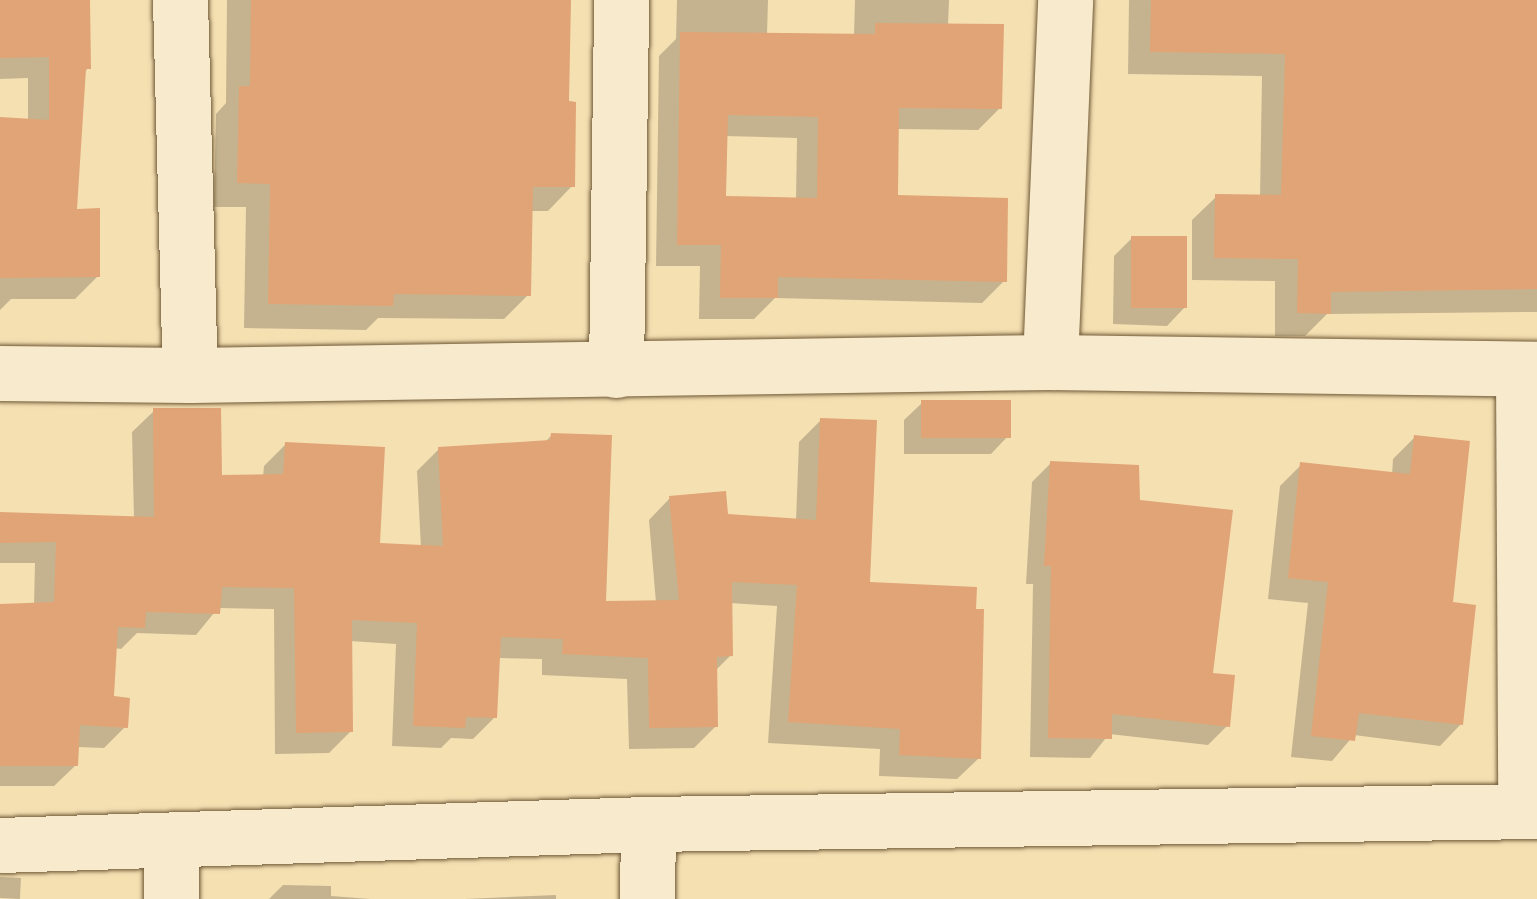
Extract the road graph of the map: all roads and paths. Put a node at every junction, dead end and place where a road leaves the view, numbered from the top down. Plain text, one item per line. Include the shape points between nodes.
1 (180, 0) edge
2 (621, 0) edge
3 (1066, 0) edge
4 (1050, 362) junction
5 (1530, 369) edge
6 (616, 370) junction
7 (0, 372) edge
8 (190, 376) junction
9 (1531, 811) edge
10 (648, 824) junction
11 (171, 840) junction
12 (0, 844) edge
13 (171, 899) edge
14 (647, 899) edge

1 - 8 street
2 - 6 street
3 - 4 street
4 - 5 street
4 - 6 street
5 - 9 street
6 - 8 street
7 - 8 street
9 - 10 street
10 - 11 street
10 - 14 street
11 - 12 street
11 - 13 street

